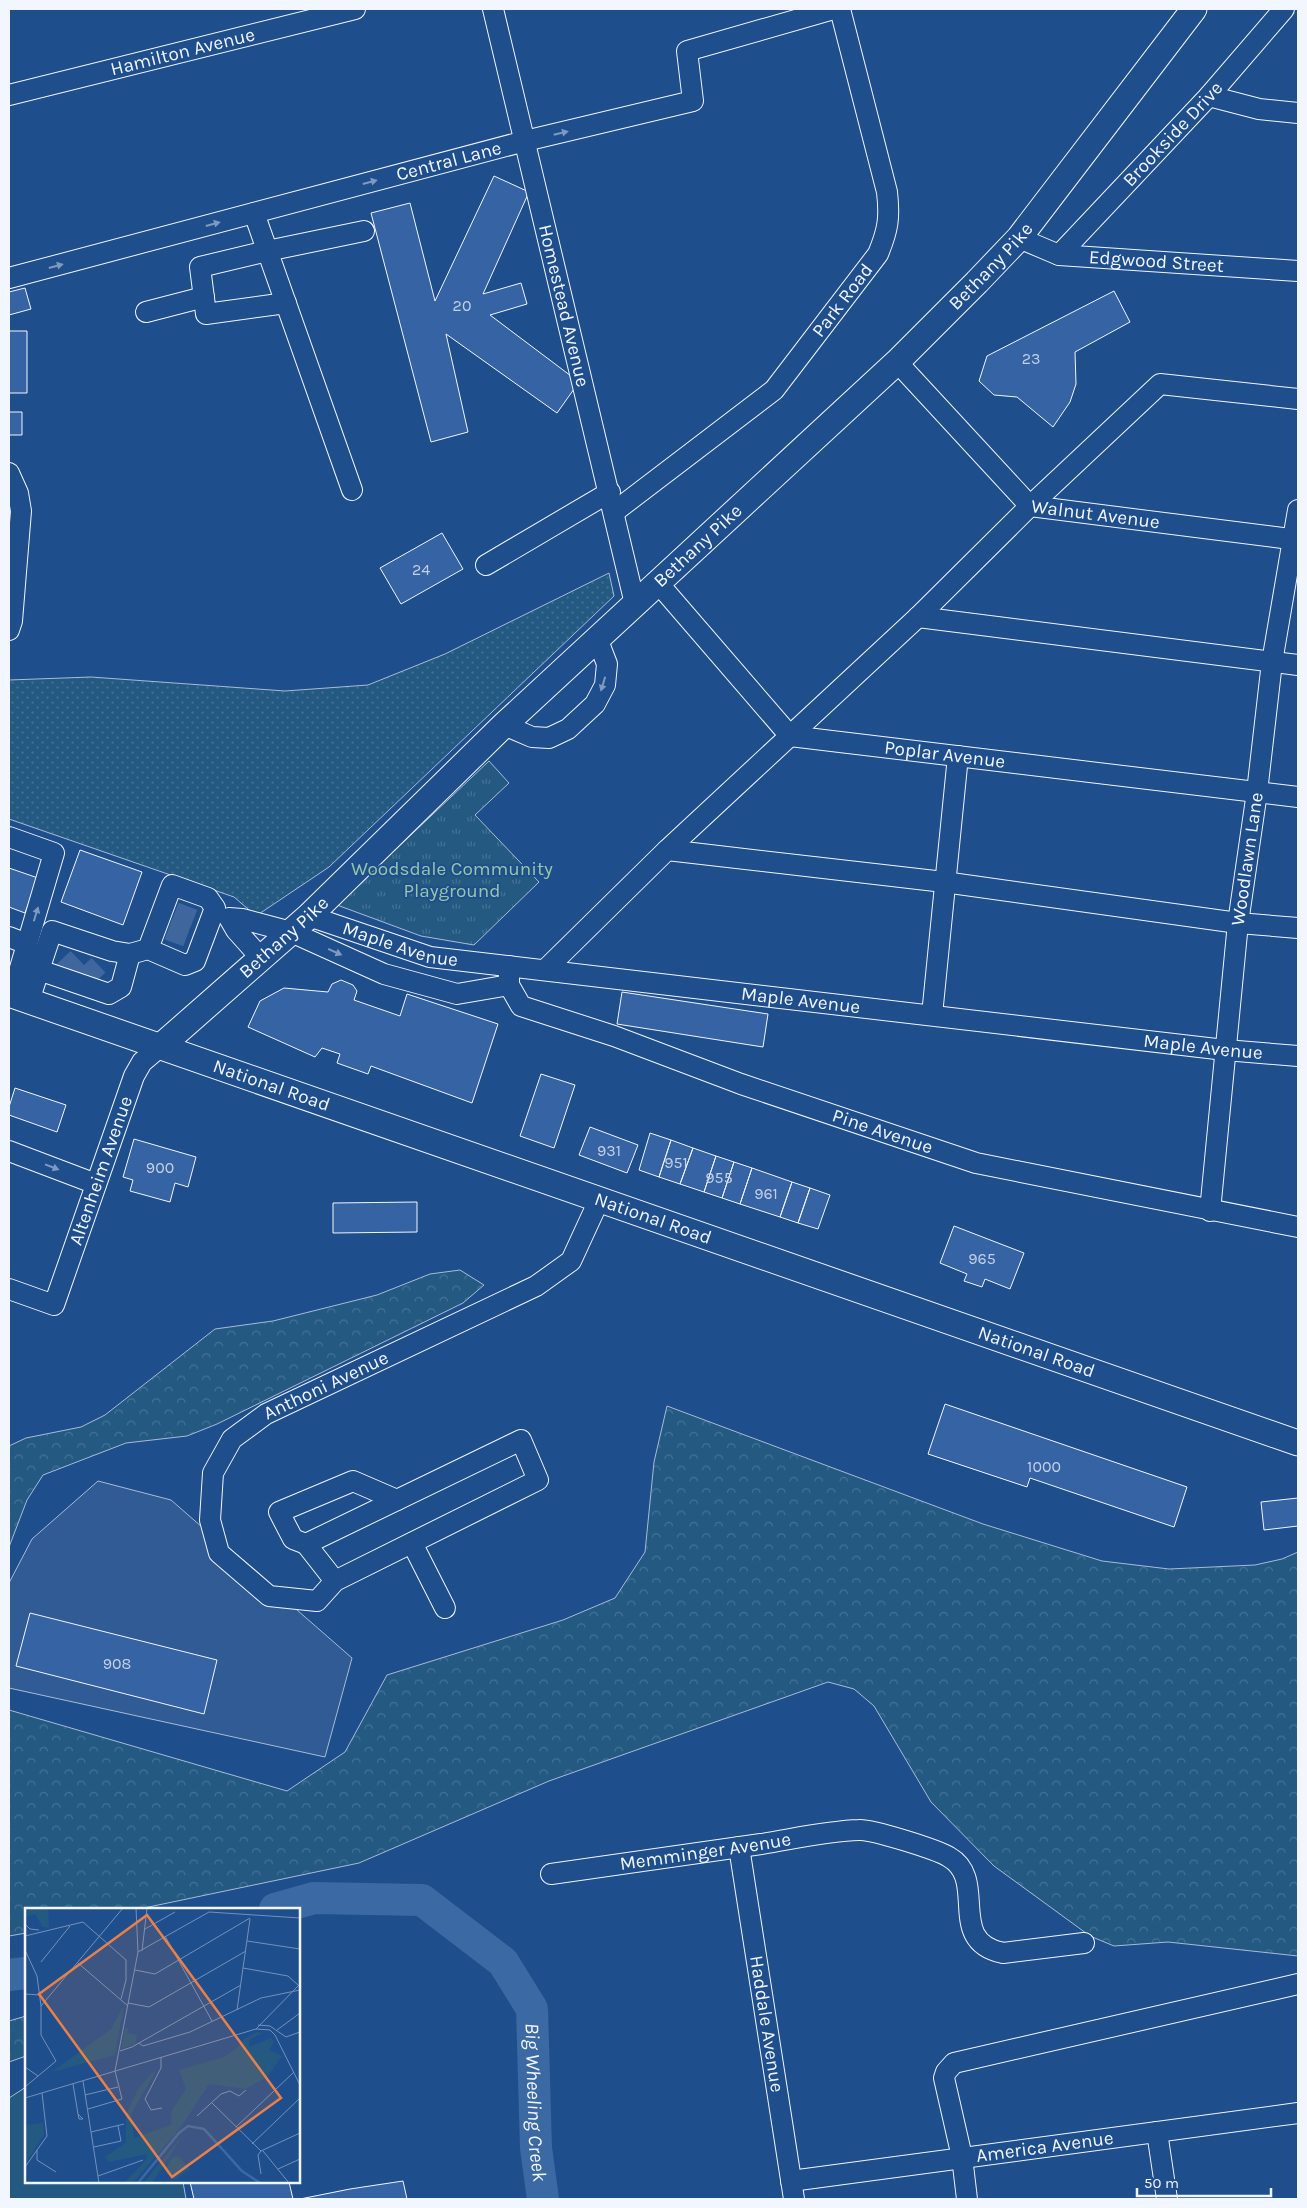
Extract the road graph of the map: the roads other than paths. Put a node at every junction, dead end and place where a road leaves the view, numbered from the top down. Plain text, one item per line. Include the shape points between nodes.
1 (355, 9) edge
2 (493, 9) edge
3 (834, 9) edge
4 (840, 9) edge
5 (1194, 9) edge
6 (1284, 9) edge
7 (9, 95) edge
8 (1209, 96) junction
9 (1298, 113) edge
10 (525, 141) junction
11 (254, 213) junction
12 (364, 231) dead end
13 (1019, 238) junction
14 (267, 250) junction
15 (1059, 255) junction
16 (1298, 271) edge
17 (9, 278) edge
18 (204, 297) junction
19 (286, 303) junction
20 (146, 312) dead end
21 (897, 362) junction
22 (1298, 400) edge
23 (9, 473) edge
24 (352, 490) dead end
25 (610, 492) junction
26 (1030, 506) junction
27 (1298, 510) edge
28 (614, 512) junction
29 (1296, 539) edge
30 (486, 565) dead end
31 (658, 583) junction
32 (635, 604) junction
33 (918, 616) junction
34 (9, 630) edge
35 (597, 638) junction
36 (1272, 662) junction
37 (1298, 664) edge
38 (504, 725) junction
39 (790, 736) junction
40 (958, 756) junction
41 (1257, 792) junction
42 (1298, 797) edge
43 (9, 837) edge
44 (667, 850) junction
45 (944, 882) junction
46 (309, 916) junction
47 (1238, 923) junction
48 (208, 925) junction
49 (1298, 928) edge
50 (291, 932) junction
51 (18, 941) edge
52 (124, 953) junction
53 (261, 958) junction
54 (545, 970) junction
55 (53, 972) junction
56 (509, 976) junction
57 (17, 996) edge
58 (932, 1015) junction
59 (161, 1046) junction
60 (1225, 1050) junction
61 (1298, 1056) edge
62 (9, 1151) edge
63 (96, 1184) junction
64 (600, 1198) junction
65 (1210, 1211) junction
66 (1298, 1227) edge
67 (9, 1290) edge
68 (1298, 1442) edge
69 (397, 1500) junction
70 (412, 1542) junction
71 (306, 1544) junction
72 (335, 1581) junction
73 (445, 1608) dead end
74 (739, 1847) junction
75 (551, 1874) dead end
76 (1084, 1943) dead end
77 (1298, 1984) edge
78 (1298, 2113) edge
79 (1157, 2132) junction
80 (962, 2157) junction
81 (792, 2190) edge
82 (967, 2199) edge
83 (1167, 2199) edge

1 - 7 street, Hamilton Avenue
2 - 10 street, Homestead Avenue
10 -> 3 street, Central Lane via 693,102 687,51
4 - 28 street, Park Road via 887,192 890,214 887,233 878,254 774,390
5 - 13 main road, Bethany Pike
6 - 8 street, Brookside Drive
8 - 9 street via 1259,109
8 - 15 street, Brookside Drive
11 -> 10 street, Central Lane
10 - 25 street, Homestead Avenue
11 - 14 street
17 -> 11 street, Central Lane
12 - 14 street
13 - 15 street, Edgwood Street
13 - 21 main road, Bethany Pike
14 - 18 street via 200,267
14 - 19 street
15 - 16 street, Edgwood Street
18 - 19 street via 206,314
18 - 20 street
19 - 24 street
21 - 26 street, Walnut Avenue
21 - 31 main road, Bethany Pike
22 - 26 street via 1160,384
23 - 34 street via 18,493 21,511
25 - 28 street, Homestead Avenue
25 - 30 street
26 - 29 street, Walnut Avenue
26 - 33 street
27 - 29 street, Woodlawn Lane
28 - 32 street, Homestead Avenue
29 - 36 street, Woodlawn Lane
31 - 32 main road, Bethany Pike
31 - 39 street
32 - 35 main road, Bethany Pike
33 - 36 street
33 - 39 street
35 - 38 main road, Bethany Pike
35 -> 38 street via 607,664 605,685 595,704 568,729 549,738 532,737
36 - 37 street
36 - 41 street, Woodlawn Lane
38 - 46 main road, Bethany Pike
39 - 40 street, Poplar Avenue
39 - 44 street
40 - 41 street, Poplar Avenue
40 - 45 street
41 - 42 street, Poplar Avenue
41 - 47 street, Woodlawn Lane
51 -> 43 street via 54,853
44 - 45 street
44 - 54 street
45 - 47 street
45 - 58 street
46 - 50 main road, Bethany Pike
46 - 56 street, Maple Avenue via 430,957
47 - 49 street
47 - 60 street, Woodlawn Lane
48 - 50 street via 242,919
48 - 52 street via 195,961 185,965
48 - 52 street via 208,898 172,885 166,919
48 - 53 street via 236,930
50 - 53 main road, Bethany Pike
50 -> 56 street via 384,974 457,994
51 - 57 street
52 - 55 street via 122,987 109,994
52 - 55 street via 89,947 52,931
53 - 59 main road, Bethany Pike
54 - 56 street, Maple Avenue
54 - 58 street, Maple Avenue
55 - 57 street
56 - 65 street, Pine Avenue via 521,1006 614,1036 741,1084 976,1162
57 - 59 main road, National Road
58 - 60 street, Maple Avenue
59 - 63 street, Altenheim Avenue via 142,1062 134,1076
59 - 64 main road, National Road
60 - 61 street, Maple Avenue
60 - 65 street, Woodlawn Lane
62 -> 63 street
63 - 67 street, Altenheim Avenue via 54,1305
64 - 68 main road, National Road
64 - 72 street, Anthoni Avenue via 571,1261 536,1286 266,1414 232,1439 213,1473 210,1520 219,1553 269,1596 316,1601
65 - 66 street, Pine Avenue
69 - 70 street via 521,1440 538,1480
69 - 71 street
69 - 71 street via 353,1481 279,1512 293,1539
70 - 72 street
70 - 73 street
71 - 72 street
74 - 75 street, Memminger Avenue
74 - 76 street, Memminger Avenue via 861,1830 935,1850 951,1857 963,1868 972,1931 978,1942 990,1950 1003,1953
74 - 81 street, Haddale Avenue
77 - 80 street via 954,2063 944,2078
78 - 79 street, America Avenue
79 - 80 street, America Avenue
79 - 83 street
80 - 81 street, America Avenue
80 - 82 street

